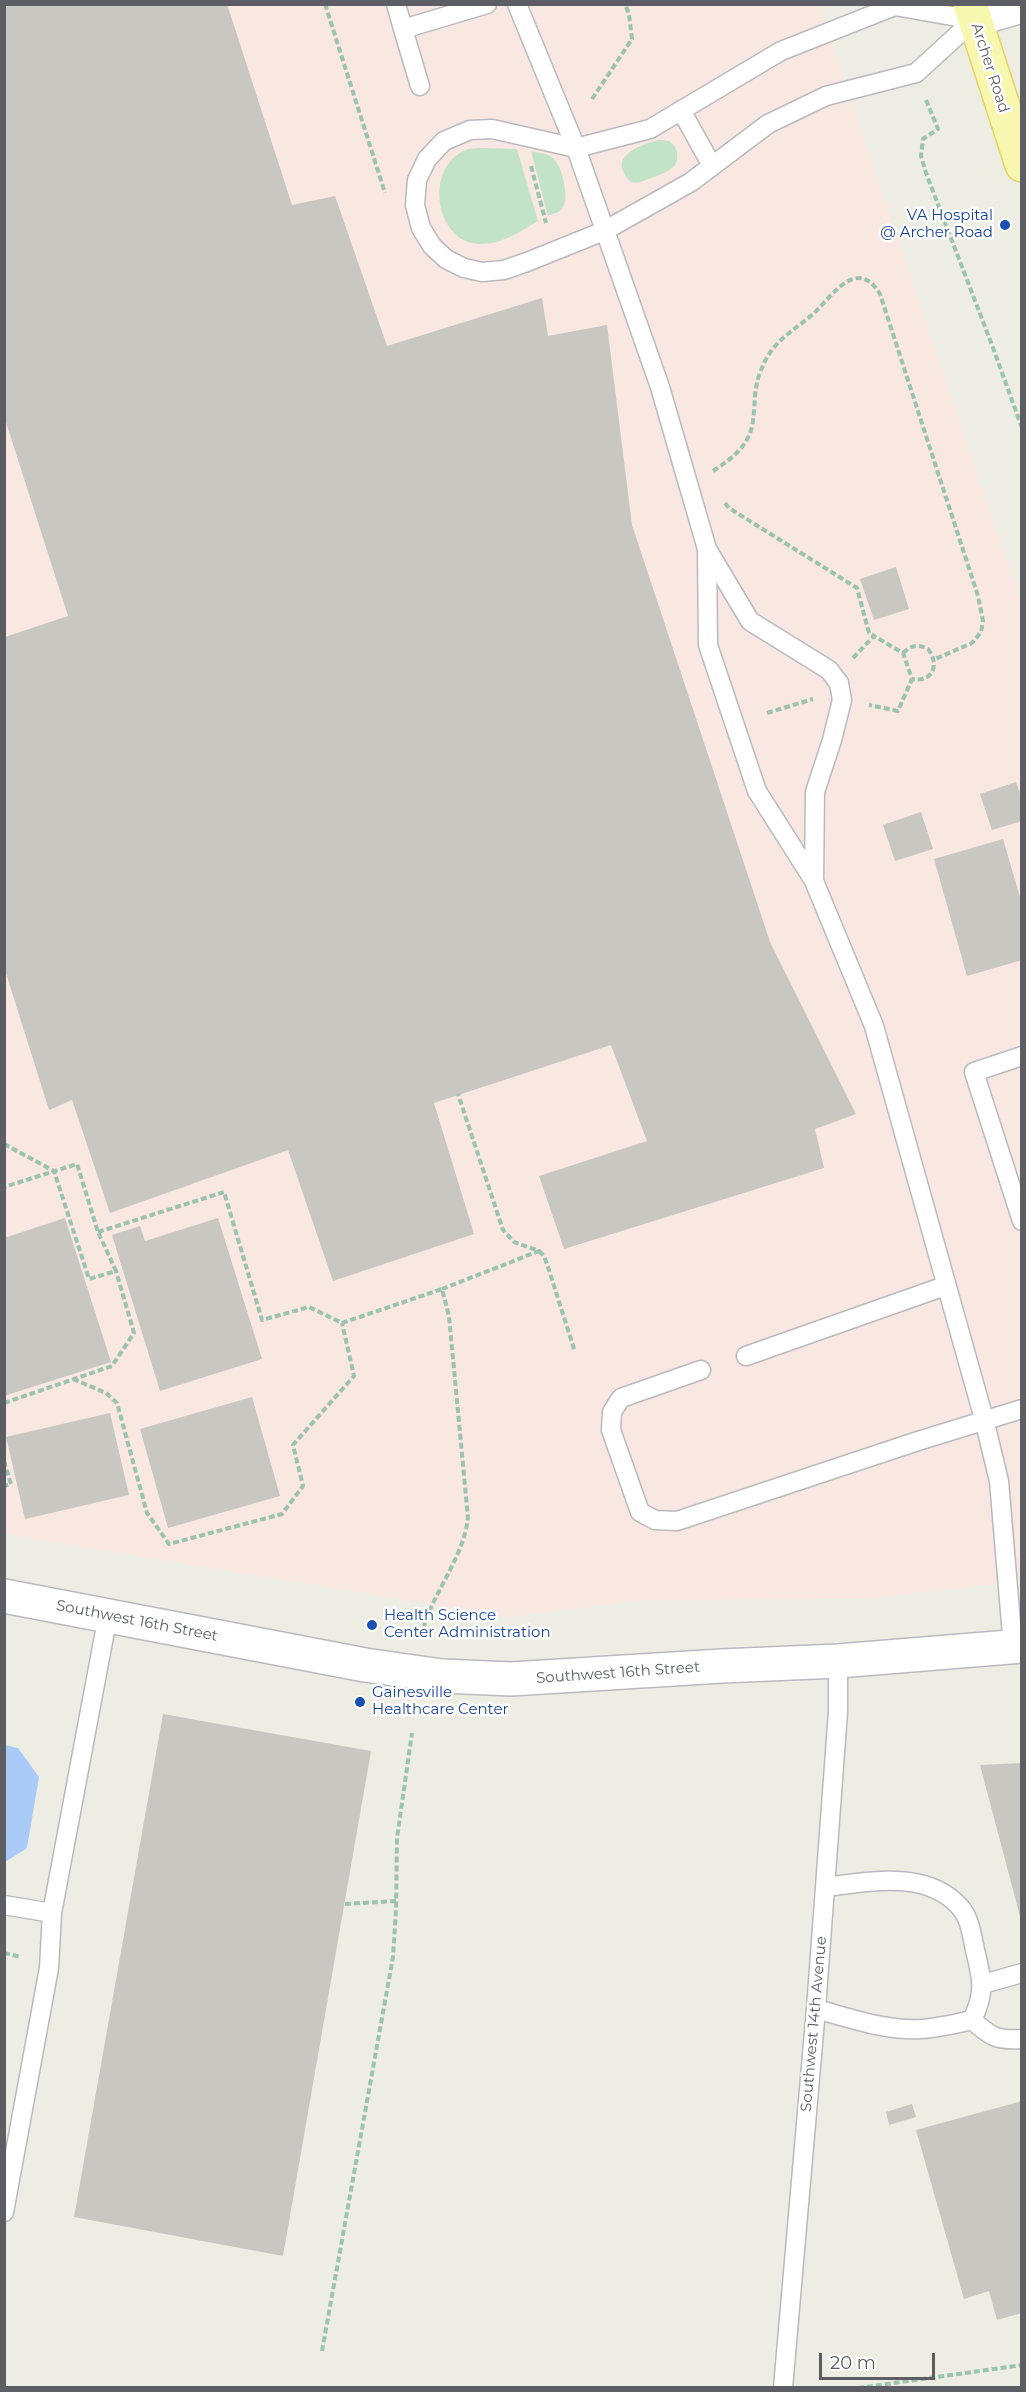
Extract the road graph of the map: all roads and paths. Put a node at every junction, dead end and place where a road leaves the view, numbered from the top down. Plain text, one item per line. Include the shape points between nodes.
1 (325, 4) edge
2 (396, 4) edge
3 (487, 4) edge
4 (517, 4) edge
5 (625, 4) edge
6 (1022, 6) edge
7 (972, 12) edge
8 (403, 29) junction
9 (420, 86) dead end
10 (924, 95) dead end
11 (592, 99) dead end
12 (681, 110) junction
13 (576, 148) junction
14 (530, 164) dead end
15 (1022, 165) edge
16 (712, 166) junction
17 (385, 194) dead end
18 (547, 225) dead end
19 (604, 231) junction
20 (1022, 428) edge
21 (716, 481) dead end
22 (723, 501) dead end
23 (707, 549) junction
24 (874, 636) junction
25 (903, 653) junction
26 (935, 659) junction
27 (849, 663) dead end
28 (912, 679) junction
29 (822, 696) dead end
30 (861, 704) dead end
31 (767, 713) dead end
32 (814, 881) junction
33 (1022, 1056) edge
34 (458, 1094) dead end
35 (4, 1144) edge
36 (54, 1171) junction
37 (4, 1187) edge
38 (1022, 1221) edge
39 (98, 1233) junction
40 (539, 1251) junction
41 (116, 1271) junction
42 (945, 1286) junction
43 (442, 1289) junction
44 (342, 1323) junction
45 (575, 1352) dead end
46 (746, 1356) dead end
47 (701, 1370) dead end
48 (73, 1379) junction
49 (4, 1403) edge
50 (1022, 1409) edge
51 (984, 1419) junction
52 (4, 1461) edge
53 (4, 1486) edge
54 (4, 1596) edge
55 (108, 1615) junction
56 (424, 1626) dead end
57 (1017, 1646) edge
58 (838, 1661) junction
59 (412, 1733) dead end
60 (825, 1887) junction
61 (396, 1901) junction
62 (345, 1904) dead end
63 (4, 1905) edge
64 (52, 1913) junction
65 (4, 1953) edge
66 (26, 1958) dead end
67 (1022, 1973) edge
68 (983, 1984) junction
69 (816, 2009) junction
70 (972, 2020) junction
71 (1022, 2039) edge
72 (4, 2212) edge
73 (322, 2351) dead end
74 (1022, 2365) edge
75 (783, 2388) edge
76 (858, 2388) edge

1 - 17 path
2 - 8 lane
3 - 8 lane
4 - 13 lane
5 - 11 path via 632,39
6 - 7 street
7 - 12 lane via 895,6 781,51
7 - 15 main road, Archer Road
7 - 16 lane via 916,73 826,96 768,124
8 - 9 lane
10 - 20 path via 938,129 923,139 921,156 926,173
12 - 13 lane via 650,129
12 - 16 lane
13 - 19 lane
13 - 19 lane via 492,129 470,130 444,141 427,159 417,180 415,205 421,228 446,260 482,272 504,270
14 - 18 path
16 - 19 lane
19 - 23 lane via 660,387
21 - 26 path via 713,471 739,452 751,432 757,382 766,359 782,338 846,282 868,281 875,286 948,502 983,621 981,632 972,643
22 - 24 path via 857,588 869,633
23 - 32 lane via 708,645 757,791
23 - 32 lane via 750,621 829,670 839,683 842,700 815,792
24 - 25 path
24 - 27 path
25 - 26 path via 918,645 928,649
25 - 28 path
26 - 28 path via 934,670 927,678
28 - 30 path via 898,711
29 - 31 path
32 - 42 lane via 874,1026
33 - 38 lane via 974,1072
34 - 40 path via 502,1230 514,1242
35 - 36 path
36 - 37 path
36 - 39 path via 77,1164
36 - 41 path via 89,1279
39 - 41 path
39 - 44 path via 224,1192 262,1320 309,1307
40 - 43 path
40 - 45 path via 548,1267
41 - 48 path via 134,1333 112,1366
42 - 46 lane
42 - 51 lane
43 - 44 path
43 - 56 path via 449,1316 468,1518 459,1553 433,1600
44 - 48 path via 354,1376 293,1445 303,1486 282,1514 169,1545 147,1513 117,1404 106,1393
47 - 51 lane via 621,1398 612,1412 611,1430 640,1512 655,1520 677,1521
48 - 49 path
50 - 51 lane
51 - 57 lane via 999,1481
52 - 53 path via 11,1484
54 - 55 street, Southwest 16th Street
55 - 58 street, Southwest 16th Street via 365,1665 442,1676 511,1679
55 - 64 lane
57 - 58 street, Southwest 16th Street
58 - 60 lane, Southwest 14th Avenue
59 - 61 path via 397,1838
60 - 68 lane via 898,1881 923,1884 945,1894 961,1908 971,1930
60 - 69 lane, Southwest 14th Avenue
61 - 62 path
61 - 73 path via 389,1980
63 - 64 lane
64 - 72 lane via 49,1968
65 - 66 path
67 - 68 lane
68 - 70 lane via 981,2002
69 - 70 lane via 897,2028 922,2029
69 - 75 lane, Southwest 14th Avenue
70 - 71 lane via 991,2037 1005,2041
74 - 76 path

